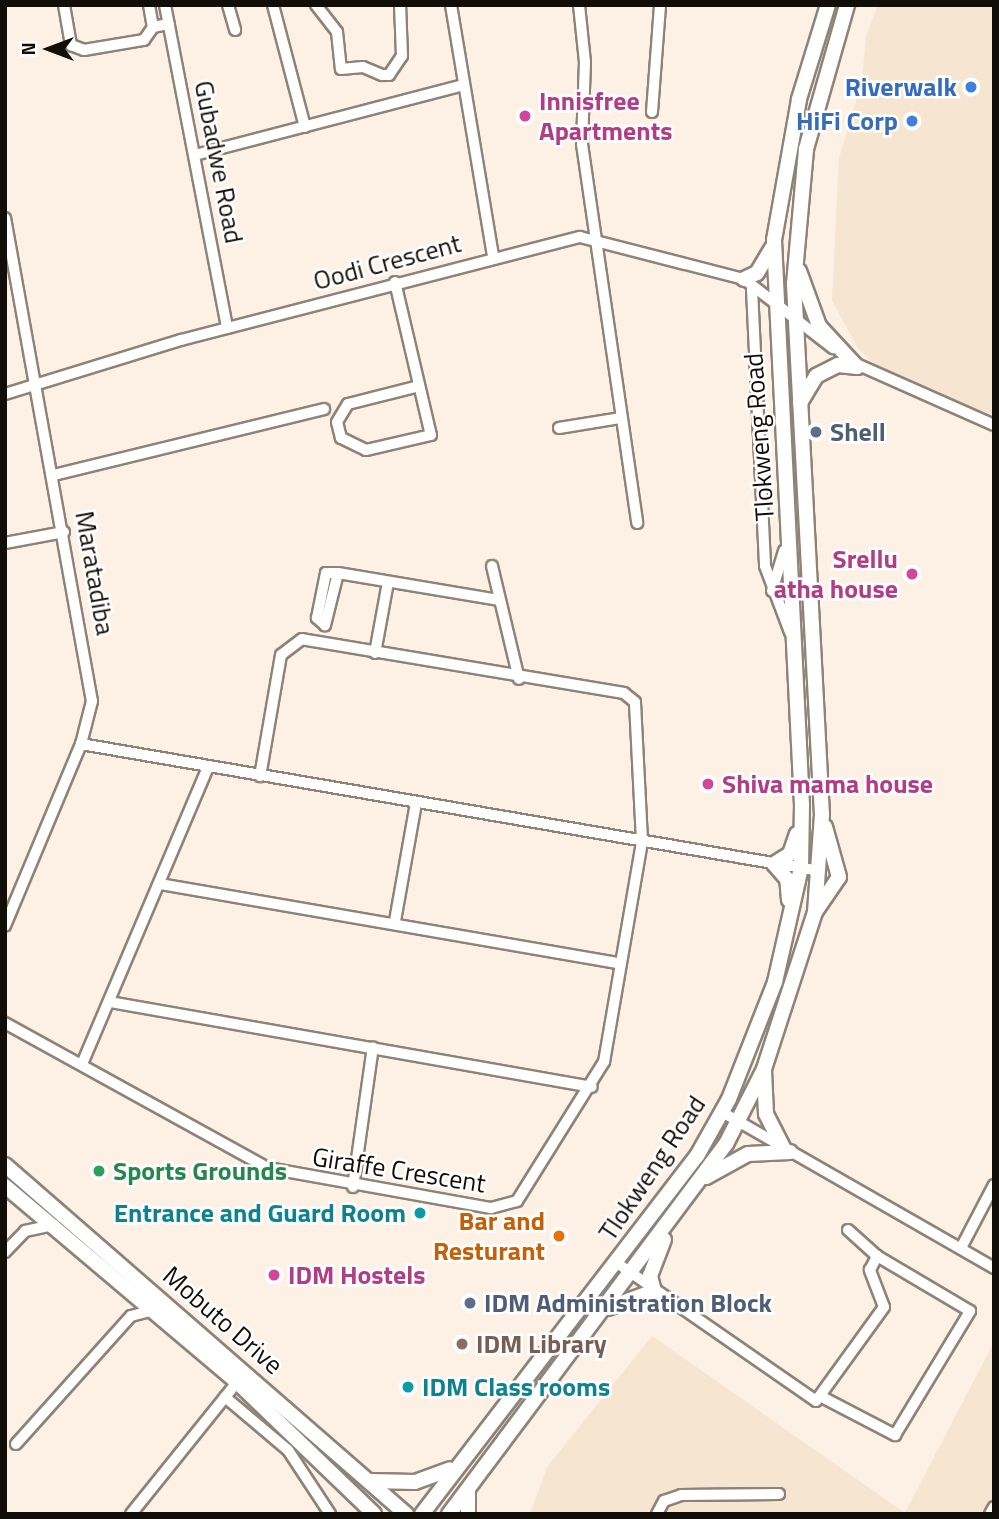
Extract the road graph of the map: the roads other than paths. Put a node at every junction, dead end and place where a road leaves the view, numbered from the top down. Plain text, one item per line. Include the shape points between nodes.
1 (64, 5) edge
2 (149, 5) edge
3 (166, 5) edge
4 (228, 5) edge
5 (273, 5) edge
6 (316, 5) edge
7 (400, 5) edge
8 (451, 5) edge
9 (579, 5) edge
10 (660, 5) edge
11 (828, 5) edge
12 (847, 5) edge
13 (169, 24) junction
14 (153, 27) junction
15 (234, 30) dead end
16 (463, 85) junction
17 (652, 112) dead end
18 (305, 127) junction
19 (195, 155) junction
20 (5, 218) edge
21 (594, 239) junction
22 (774, 240) junction
23 (493, 257) junction
24 (796, 261) junction
25 (396, 282) junction
26 (748, 284) junction
27 (774, 306) junction
28 (795, 321) junction
29 (227, 328) junction
30 (857, 366) junction
31 (419, 386) junction
32 (36, 387) junction
33 (5, 394) edge
34 (799, 404) junction
35 (324, 410) dead end
36 (621, 418) junction
37 (994, 425) edge
38 (559, 428) dead end
39 (54, 475) junction
40 (788, 506) junction
41 (638, 523) dead end
42 (64, 532) junction
43 (5, 543) edge
44 (492, 566) dead end
45 (338, 573) dead end
46 (388, 582) junction
47 (772, 591) junction
48 (500, 600) junction
49 (375, 653) junction
50 (798, 662) junction
51 (519, 680) junction
52 (80, 744) junction
53 (208, 767) junction
54 (260, 776) junction
55 (416, 803) junction
56 (802, 805) junction
57 (822, 815) junction
58 (642, 841) junction
59 (774, 864) junction
60 (801, 868) junction
61 (819, 871) junction
62 (160, 884) junction
63 (815, 912) junction
64 (395, 921) junction
65 (5, 926) edge
66 (788, 929) junction
67 (618, 963) junction
68 (110, 1002) junction
69 (5, 1023) edge
70 (373, 1047) junction
71 (82, 1064) junction
72 (764, 1069) junction
73 (592, 1087) junction
74 (722, 1112) junction
75 (739, 1122) junction
76 (787, 1150) junction
77 (5, 1165) edge
78 (703, 1178) junction
79 (994, 1185) edge
80 (5, 1186) edge
81 (353, 1187) junction
82 (29, 1204) junction
83 (54, 1225) junction
84 (848, 1230) dead end
85 (25, 1231) junction
86 (662, 1235) junction
87 (961, 1248) junction
88 (5, 1252) edge
89 (877, 1256) junction
90 (617, 1263) junction
91 (994, 1268) edge
92 (632, 1274) junction
93 (654, 1291) junction
94 (131, 1292) junction
95 (606, 1309) junction
96 (153, 1310) junction
97 (131, 1316) junction
98 (237, 1382) junction
99 (820, 1396) junction
100 (225, 1397) junction
101 (16, 1444) dead end
102 (461, 1456) junction
103 (370, 1481) junction
104 (468, 1491) junction
105 (779, 1494) dead end
106 (994, 1507) edge
107 (372, 1513) edge
108 (131, 1514) edge
109 (330, 1514) edge
110 (406, 1514) edge
111 (422, 1514) edge
112 (449, 1514) edge
113 (468, 1514) edge
114 (657, 1514) edge
115 (990, 1514) edge

1 - 14 street via 76,48 144,40
2 - 14 street
3 - 13 street, Gubadwe Road
4 - 15 street
5 - 18 street
6 - 7 street via 337,32 341,69 363,67 389,75 402,56
8 - 16 street
9 - 21 street via 585,62 582,144
10 - 17 street
11 - 22 main road, Tlokweng Road via 799,99
12 - 24 main road, Tlokweng Road via 806,149
13 - 14 street
13 - 19 street, Gubadwe Road
16 - 18 street
16 - 23 street
18 - 19 street
19 - 29 street, Gubadwe Road
20 - 32 street, Maratadiba
21 - 23 street, Oodi Crescent via 569,237
21 - 26 street, Oodi Crescent
21 - 36 street
22 - 26 main road via 766,263
22 - 27 main road, Tlokweng Road
23 - 25 street, Oodi Crescent
24 - 28 main road, Tlokweng Road
24 - 30 main road via 813,316
25 - 29 street, Oodi Crescent
25 - 31 street
26 - 27 street, Oodi Crescent
26 - 47 street via 765,566
27 - 28 street, Oodi Crescent
27 - 40 main road, Tlokweng Road
28 - 30 street, Oodi Crescent
28 - 34 main road, Tlokweng Road
29 - 32 street, Oodi Crescent
30 - 34 main road via 838,365 816,376
30 - 37 street, Oodi Crescent
31 - 31 street via 431,435 366,450 341,438 337,422 348,404
32 - 33 street, Oodi Crescent
32 - 39 street, Maratadiba
34 - 57 main road, Tlokweng Road
35 - 39 street
36 - 38 street
36 - 41 street
39 - 42 street, Maratadiba
40 - 47 street via 783,565
40 - 50 main road, Tlokweng Road
42 - 43 street
42 - 52 street, Maratadiba via 91,687
44 - 48 street
45 - 46 street
46 - 48 street
46 - 49 street
47 - 50 street
48 - 51 street
49 - 51 street
49 - 54 street via 302,639 288,643 281,655
50 - 56 main road, Tlokweng Road
51 - 58 street, Giraffe Crescent via 633,698
52 - 53 street
52 - 65 street, Maratadiba
53 - 54 street
53 - 62 street
54 - 55 street
55 - 58 street
55 - 64 street
56 - 59 main road via 793,848
56 - 60 main road, Tlokweng Road
57 - 61 main road, Tlokweng Road
57 - 63 main road via 839,877
58 - 59 street
58 - 67 street, Giraffe Crescent
59 - 60 street
59 - 66 main road via 789,885
60 - 61 street
60 - 66 main road, Tlokweng Road
61 - 63 main road, Tlokweng Road
62 - 64 street
62 - 68 street
63 - 72 main road, Tlokweng Road
64 - 67 street
66 - 74 main road, Tlokweng Road via 760,1029
67 - 73 street, Giraffe Crescent via 604,1062
68 - 70 street
68 - 71 street
69 - 71 street, Giraffe Crescent
70 - 73 street
70 - 81 street
71 - 81 street, Giraffe Crescent via 268,1168
72 - 75 main road, Tlokweng Road
72 - 76 main road via 766,1114
73 - 81 street, Giraffe Crescent via 511,1205 491,1208
74 - 75 street
74 - 90 main road, Tlokweng Road
75 - 76 street
75 - 78 main road, Tlokweng Road
76 - 78 main road via 748,1154
76 - 87 street
77 - 103 main road, Mobuto Drive
78 - 86 main road, Tlokweng Road
79 - 87 street
80 - 82 main road
82 - 83 main road
82 - 85 street
83 - 85 street
83 - 94 main road
84 - 89 street
85 - 88 street
86 - 92 main road, Tlokweng Road
86 - 93 main road via 650,1276
87 - 91 street
89 - 99 street via 870,1270 884,1307
89 - 99 street via 970,1311 895,1436
90 - 92 street
90 - 102 main road, Tlokweng Road
92 - 93 street
92 - 95 main road, Tlokweng Road
93 - 95 main road
93 - 99 street via 816,1401
94 - 96 main road
94 - 97 street
95 - 104 main road, Tlokweng Road
96 - 97 street
96 - 98 main road
97 - 101 street
98 - 100 street
98 - 107 main road
100 - 108 street
100 - 109 street via 288,1450
102 - 103 main road via 454,1467 425,1480
102 - 111 main road, Tlokweng Road
103 - 110 main road, Mobuto Drive
104 - 112 main road, Tlokweng Road
104 - 113 main road
105 - 114 street via 681,1495 664,1501
106 - 115 street

